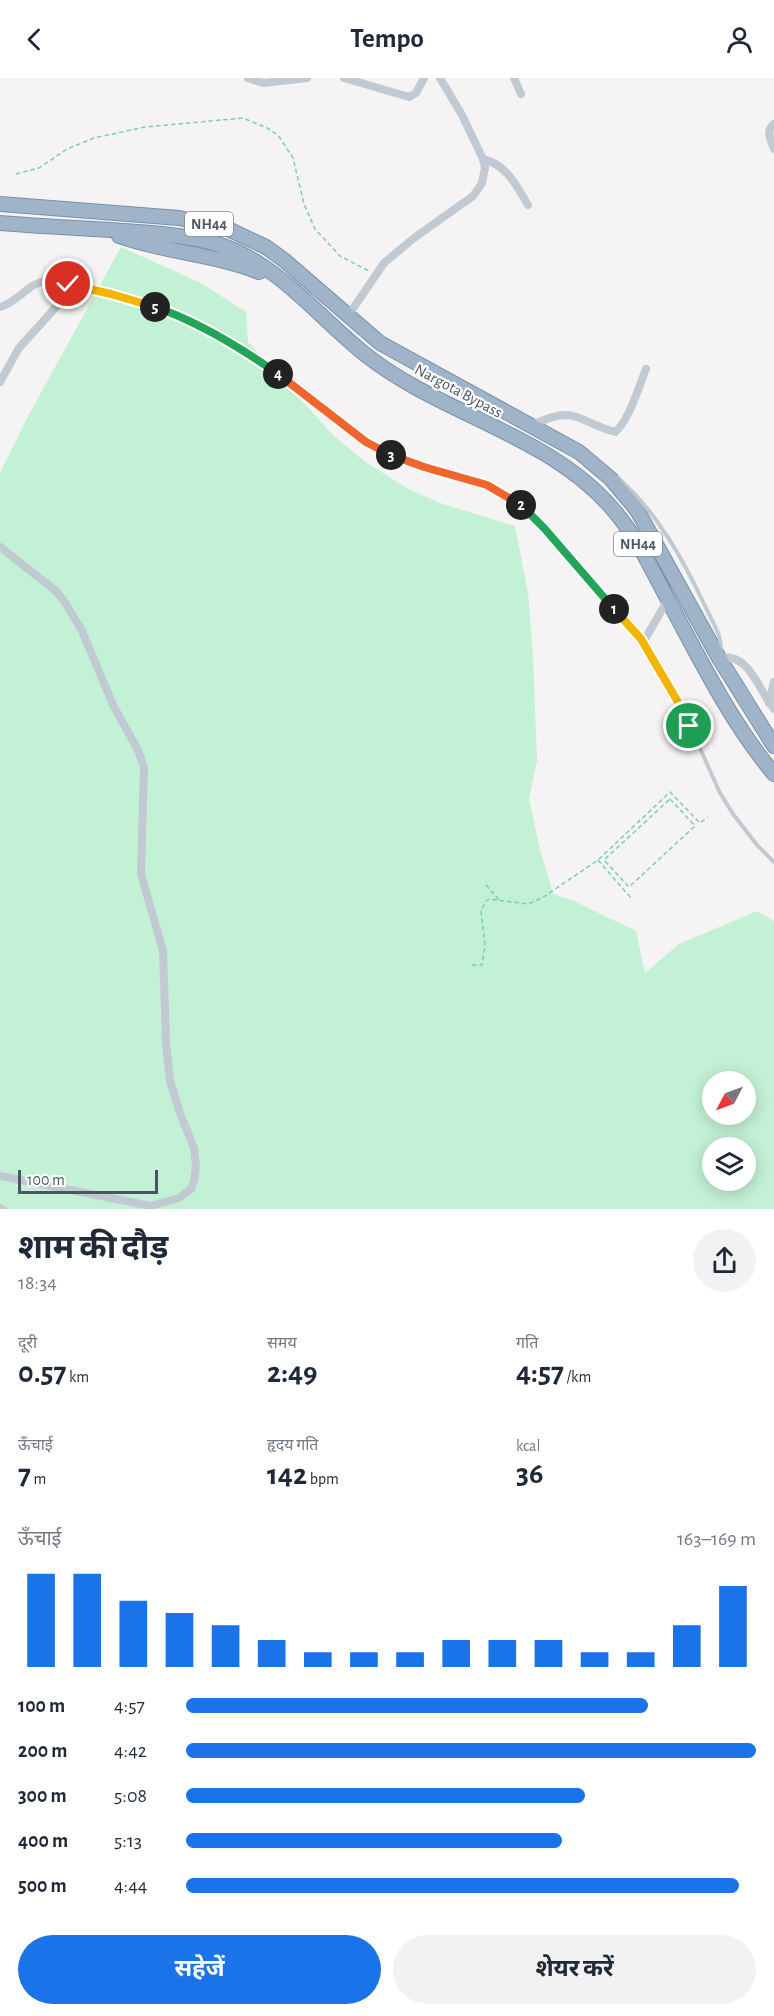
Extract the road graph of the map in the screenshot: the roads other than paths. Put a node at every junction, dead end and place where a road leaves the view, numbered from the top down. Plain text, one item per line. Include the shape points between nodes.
1 (248, 78) edge
2 (307, 78) edge
3 (344, 78) edge
4 (424, 78) edge
5 (440, 78) edge
6 (514, 78) edge
7 (520, 94) dead end
8 (774, 124) edge
9 (774, 149) edge
10 (483, 159) junction
11 (0, 204) edge
12 (528, 205) dead end
13 (0, 223) edge
14 (79, 287) junction
15 (0, 307) edge
16 (348, 316) junction
17 (646, 369) dead end
18 (0, 382) edge
19 (530, 426) junction
20 (0, 547) edge
21 (668, 599) junction
22 (643, 643) junction
23 (719, 657) junction
24 (774, 682) edge
25 (772, 706) edge
26 (689, 726) joint
27 (774, 746) edge
28 (774, 774) edge
29 (774, 862) edge
30 (0, 1176) edge
31 (0, 1206) edge
32 (6, 1209) edge

1 - 2 street via 263,83
3 - 4 street via 409,97 416,93
5 - 10 street
6 - 7 street
8 - 9 street via 768,132
10 - 12 street via 500,165
10 - 16 street via 482,183 473,196 384,263
11 - 16 highway, Nargota Bypass / NH44 via 179,218 228,229 284,260
13 - 21 highway, Nargota Bypass / NH44 via 177,236 217,244 250,259 281,280 368,357 583,478 631,532
14 - 15 street via 40,282
14 - 18 street via 19,348
14 - 22 street via 169,312 253,357 373,447 487,485 512,498 544,528
16 - 19 highway, Nargota Bypass / NH44 via 380,343
17 - 19 street via 615,432 565,414
19 - 23 highway, Nargota Bypass / NH44 via 597,466 627,495
20 - 30 street via 56,591 66,604 144,767 141,874 163,951 170,1081 194,1148 196,1166 191,1189 179,1198 152,1206
21 - 22 street
21 - 28 highway, Nargota Bypass / NH44 via 719,692
22 - 26 street
23 - 25 street via 740,660
23 - 27 highway, Nargota Bypass / NH44
24 - 25 street
26 - 29 lane via 733,814
31 - 32 lane

